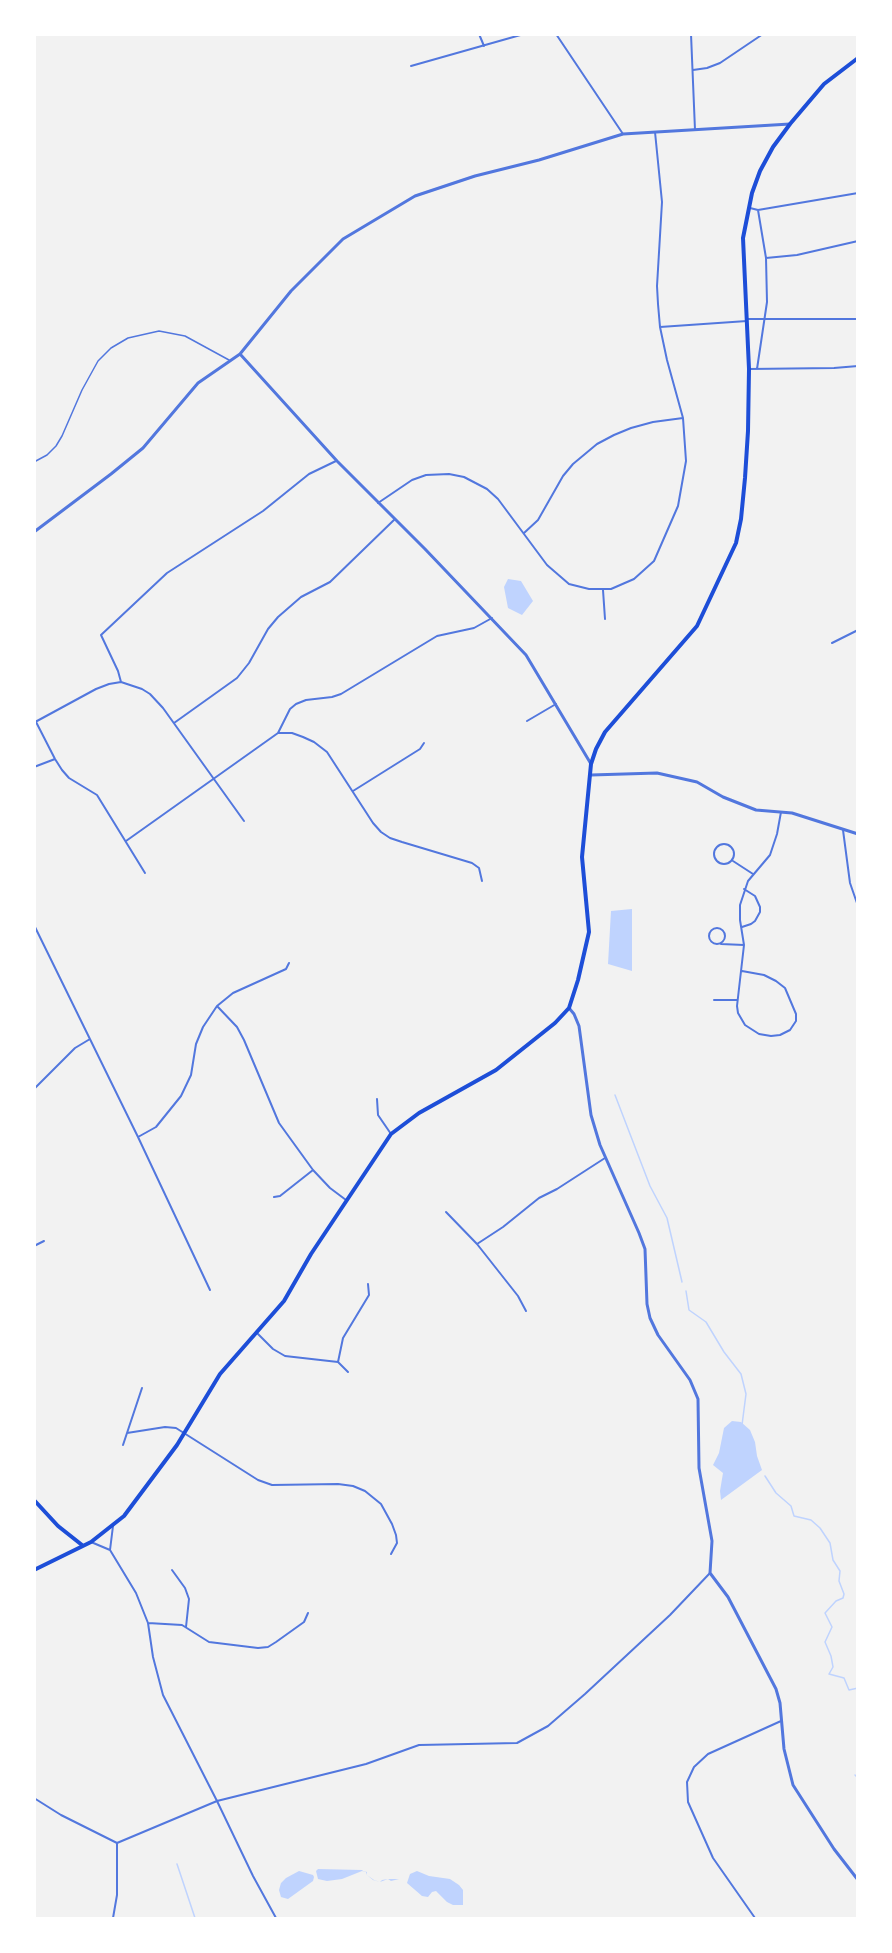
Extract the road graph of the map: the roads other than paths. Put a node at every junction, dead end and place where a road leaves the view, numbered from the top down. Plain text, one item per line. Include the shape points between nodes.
1 (479, 34) edge
2 (524, 34) edge
3 (556, 34) edge
4 (691, 34) edge
5 (763, 34) edge
6 (484, 46) junction
7 (858, 58) edge
8 (411, 66) dead end
9 (693, 70) junction
10 (790, 124) junction
11 (695, 130) junction
12 (655, 132) junction
13 (623, 134) junction
14 (858, 193) edge
15 (748, 207) junction
16 (758, 210) junction
17 (858, 242) edge
18 (766, 258) junction
19 (764, 318) junction
20 (858, 319) edge
21 (747, 320) junction
22 (660, 327) junction
23 (240, 354) junction
24 (230, 361) junction
25 (858, 366) edge
26 (749, 369) junction
27 (757, 369) junction
28 (683, 418) junction
29 (337, 461) junction
30 (34, 462) edge
31 (378, 503) junction
32 (394, 519) junction
33 (34, 532) edge
34 (524, 533) junction
35 (603, 590) junction
36 (492, 618) junction
37 (605, 619) dead end
38 (858, 630) edge
39 (832, 643) dead end
40 (121, 682) junction
41 (556, 704) junction
42 (34, 718) edge
43 (527, 721) dead end
44 (37, 722) junction
45 (174, 723) junction
46 (278, 733) junction
47 (424, 743) dead end
48 (55, 759) junction
49 (591, 764) junction
50 (34, 767) edge
51 (591, 775) junction
52 (214, 779) junction
53 (353, 791) junction
54 (781, 812) junction
55 (244, 821) dead end
56 (843, 830) junction
57 (858, 834) edge
58 (126, 841) junction
59 (732, 860) junction
60 (145, 873) dead end
61 (753, 874) junction
62 (482, 881) dead end
63 (744, 889) junction
64 (858, 906) edge
65 (34, 925) edge
66 (742, 927) junction
67 (721, 944) junction
68 (744, 945) junction
69 (289, 963) dead end
70 (742, 971) junction
71 (714, 1000) dead end
72 (737, 1000) junction
73 (217, 1006) junction
74 (569, 1008) junction
75 (90, 1039) junction
76 (34, 1089) edge
77 (377, 1099) dead end
78 (391, 1134) junction
79 (138, 1137) junction
80 (605, 1158) junction
81 (313, 1170) junction
82 (274, 1197) dead end
83 (346, 1200) junction
84 (446, 1212) dead end
85 (44, 1241) dead end
86 (477, 1244) junction
87 (34, 1246) edge
88 (368, 1284) dead end
89 (210, 1290) dead end
90 (526, 1311) dead end
91 (257, 1333) junction
92 (338, 1362) junction
93 (348, 1372) dead end
94 (142, 1388) dead end
95 (127, 1433) junction
96 (185, 1433) junction
97 (123, 1445) dead end
98 (34, 1500) edge
99 (113, 1526) junction
100 (90, 1542) junction
101 (82, 1545) junction
102 (110, 1550) junction
103 (392, 1554) dead end
104 (34, 1569) edge
105 (172, 1570) dead end
106 (710, 1573) junction
107 (308, 1613) dead end
108 (148, 1623) junction
109 (186, 1627) junction
110 (781, 1721) junction
111 (34, 1798) edge
112 (218, 1801) junction
113 (117, 1843) junction
114 (858, 1880) edge
115 (113, 1918) edge
116 (276, 1918) edge
117 (756, 1918) edge

1 - 6 street
2 - 6 street
3 - 13 street
4 - 9 street
5 - 9 street via 720,63
6 - 8 street
7 - 10 main road via 824,84
9 - 11 street
10 - 11 street
10 - 15 main road via 760,171
11 - 12 street
12 - 13 street
12 - 22 street via 662,202 657,286
13 - 23 street via 475,176 415,196 395,207 343,239 291,291
14 - 16 street
15 - 16 street
15 - 21 main road via 743,238
16 - 18 street
17 - 18 street
18 - 19 street
19 - 20 street
19 - 21 street
19 - 27 street
21 - 22 street
21 - 26 main road
22 - 28 street
23 - 24 street
23 - 29 street
24 - 30 lane via 185,336 159,331 128,338 98,361 56,446
24 - 33 street via 198,383 126,463
25 - 27 street
26 - 27 street
26 - 49 main road via 746,478 736,543 697,626 605,732
28 - 34 street via 632,428 597,444 562,476 538,520
28 - 35 street via 685,475 678,506 654,561 634,579
29 - 31 street
29 - 40 street via 309,474 263,511 167,573 101,635
31 - 32 street
31 - 34 street via 426,475 464,477 498,499
32 - 36 street
32 - 45 street via 330,582 301,597 278,617 237,678
34 - 35 street via 547,565 569,584
35 - 37 street
36 - 41 street via 532,664
36 - 46 street via 474,628 436,636 341,694 296,704
38 - 39 street
40 - 44 street via 96,689
40 - 45 street via 150,694
41 - 43 street
41 - 49 street
42 - 44 street
44 - 48 street
45 - 52 street
46 - 52 street
46 - 53 street via 292,733 314,741 335,762
47 - 53 street
48 - 50 street
48 - 58 street via 69,778 97,795
49 - 51 main road
51 - 54 street via 657,773 697,782 756,810
51 - 74 main road via 582,857 589,932
52 - 55 street
52 - 58 street
53 - 62 street via 381,832 472,863 479,868
54 - 56 street
54 - 61 street via 770,855
56 - 57 street
56 - 64 street via 849,883
58 - 60 street
59 - 59 street via 723,864 716,861 715,848 721,844 730,846 734,851
59 - 61 street
61 - 63 street
63 - 66 street via 740,905
63 - 66 street via 755,896 760,912 755,921
65 - 75 street
66 - 68 street
67 - 67 street via 709,940 714,928 724,931
67 - 68 street
68 - 70 street
69 - 73 street via 286,969 232,993
70 - 72 street
70 - 72 street via 764,975 785,988 796,1021 780,1035 759,1034 741,1018
71 - 72 street
73 - 79 street via 196,1044 187,1086 163,1120
73 - 81 street via 237,1027 279,1123
74 - 78 main road via 495,1070 419,1113
74 - 80 street via 579,1026 591,1115
75 - 76 street via 75,1048
75 - 79 street
77 - 78 street via 378,1115
78 - 83 main road
79 - 89 street
80 - 86 street via 539,1198
80 - 106 street via 645,1249 650,1318 698,1399 699,1468 712,1541
81 - 82 street
81 - 83 street
83 - 91 main road via 284,1301
84 - 86 street
85 - 87 street
86 - 90 street
88 - 92 street via 369,1295 343,1338
91 - 92 street via 285,1356
91 - 96 main road via 220,1374
92 - 93 street
94 - 95 street
95 - 96 street via 165,1427
95 - 97 street
96 - 99 main road
96 - 103 street via 246,1474 270,1484 338,1484 365,1491 381,1504 392,1524 397,1543
98 - 101 main road
99 - 100 main road
99 - 102 street
100 - 101 main road
100 - 102 street
101 - 104 main road
102 - 108 street via 136,1593
105 - 109 street via 189,1599
106 - 110 street via 729,1597 764,1663 776,1689
106 - 112 street via 591,1689 548,1726 517,1743 419,1745 366,1764
107 - 109 street via 304,1622 268,1647 209,1642
108 - 109 street
108 - 112 street via 163,1695
110 - 114 street via 793,1785
110 - 117 street via 708,1754 694,1767 687,1782 688,1802 713,1858
111 - 113 street
112 - 113 street
112 - 116 street
113 - 115 street

